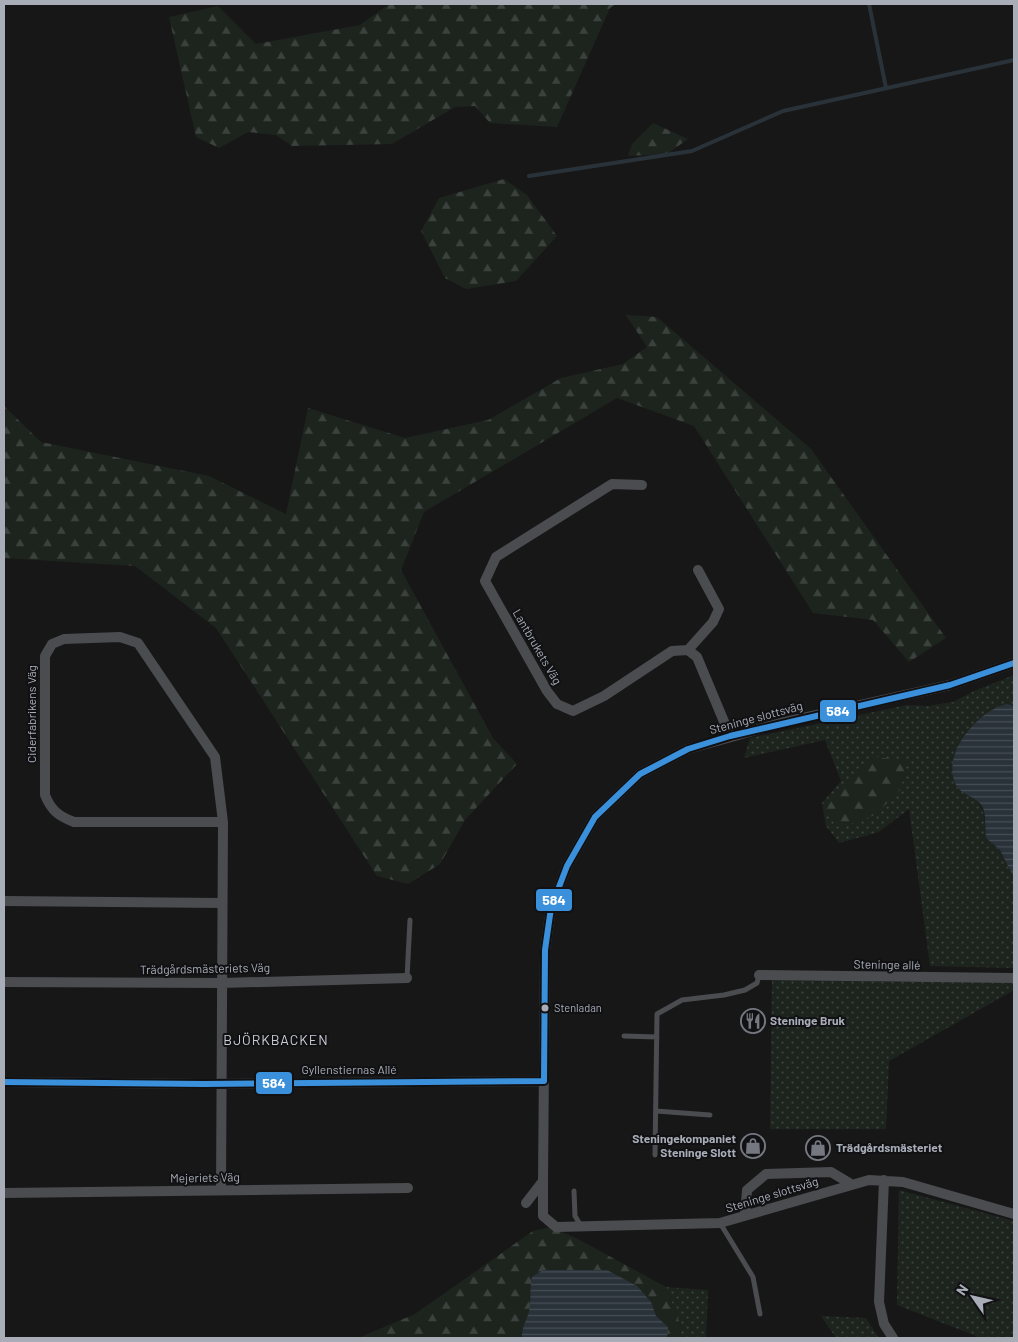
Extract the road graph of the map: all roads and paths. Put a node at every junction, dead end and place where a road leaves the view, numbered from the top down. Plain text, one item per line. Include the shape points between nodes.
1 (642, 485) dead end
2 (698, 570) dead end
3 (688, 650) junction
4 (1014, 663) edge
5 (730, 736) junction
6 (223, 822) junction
7 (4, 901) edge
8 (222, 903) junction
9 (410, 920) dead end
10 (759, 976) joint
11 (407, 978) joint
12 (1014, 978) edge
13 (4, 982) edge
14 (222, 983) junction
15 (624, 1036) dead end
16 (657, 1037) junction
17 (544, 1081) junction
18 (4, 1082) edge
19 (221, 1083) junction
20 (656, 1111) junction
21 (710, 1115) dead end
22 (655, 1155) dead end
23 (543, 1180) junction
24 (884, 1180) junction
25 (851, 1184) junction
26 (408, 1188) dead end
27 (221, 1190) junction
28 (574, 1191) dead end
29 (4, 1193) edge
30 (526, 1203) dead end
31 (1014, 1214) edge
32 (745, 1215) junction
33 (720, 1223) junction
34 (581, 1227) junction
35 (760, 1314) dead end
36 (893, 1338) edge

1 - 3 street, Lantbrukets Väg via 612,484 496,556 486,581 547,691 557,704 573,711 604,696 672,650
2 - 3 street via 719,609 713,622
3 - 5 street via 696,657
4 - 5 street, Steninge slottsväg via 950,685
5 - 17 street, Steninge slottsväg via 688,749 640,774 595,817 567,866 551,908 546,950
6 - 6 street, Ciderfabrikens Väg via 215,757 138,643 120,636 64,639 52,644 45,656 44,795 50,808 74,822
6 - 8 street, Ciderfabrikens Väg
7 - 8 street
8 - 14 street, Ciderfabrikens Väg
9 - 11 lane
10 - 12 street, Steninge allé
10 - 16 lane via 757,983 745,990 682,1000 657,1014
11 - 14 street, Trädgårdsmästeriets Väg
13 - 14 street, Trädgårdsmästeriets Väg
14 - 19 street, Ciderfabrikens Väg
15 - 16 lane
16 - 20 lane
17 - 19 street, Gyllenstiernas Allé
17 - 23 street, Steninge slottsväg
18 - 19 street, Gyllenstiernas Allé
19 - 27 street, Ciderfabrikens Väg
20 - 21 lane
20 - 22 lane
23 - 30 street
23 - 34 street, Steninge slottsväg via 543,1216 556,1227
24 - 25 street, Steninge slottsväg
24 - 31 street via 903,1182
24 - 36 street via 879,1302 884,1324
25 - 32 street, Steninge slottsväg
25 - 32 street via 832,1172 766,1174 747,1190
26 - 27 street, Mejeriets Väg
27 - 29 street, Mejeriets Väg
28 - 34 lane via 575,1216
32 - 33 street, Steninge slottsväg
33 - 34 street, Steninge slottsväg
33 - 35 lane via 753,1277

